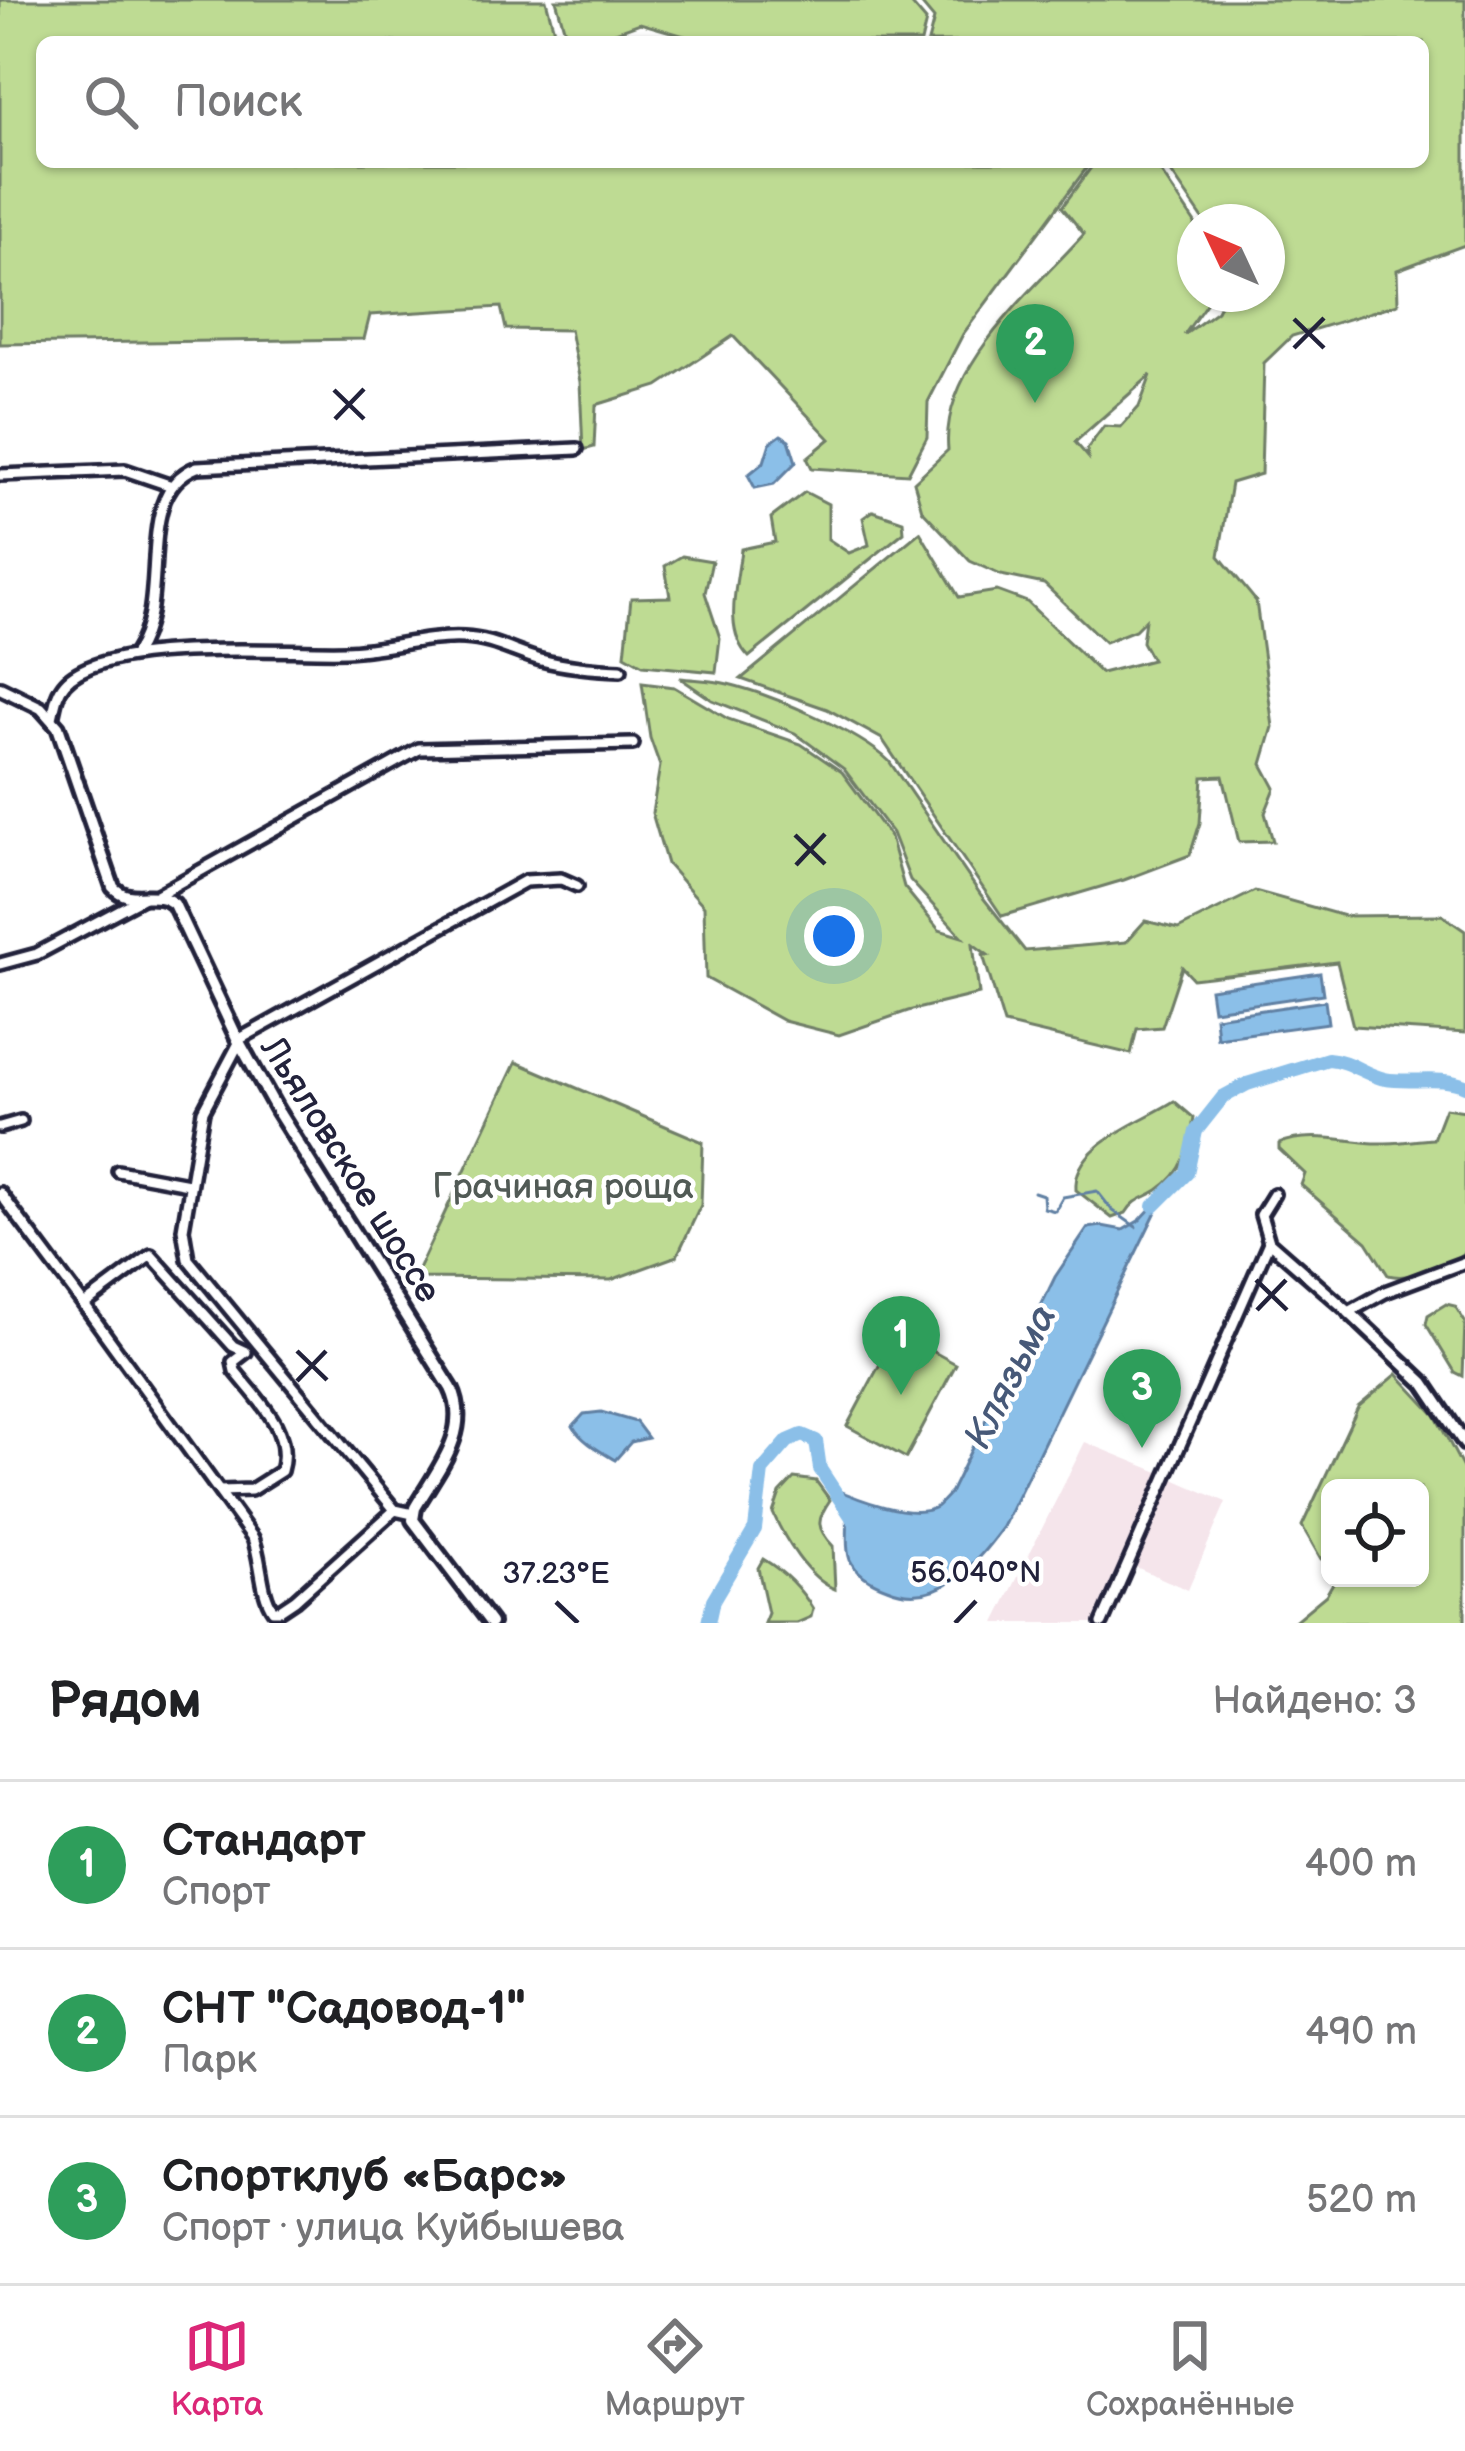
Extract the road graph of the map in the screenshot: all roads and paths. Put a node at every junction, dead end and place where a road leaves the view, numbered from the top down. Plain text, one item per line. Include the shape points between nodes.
1 (577, 449) dead end
2 (0, 475) edge
3 (169, 485) junction
4 (135, 653) junction
5 (621, 670) dead end
6 (0, 688) edge
7 (52, 718) junction
8 (633, 744) dead end
9 (577, 886) dead end
10 (150, 896) junction
11 (0, 964) edge
12 (238, 1041) junction
13 (21, 1121) dead end
14 (0, 1127) edge
15 (118, 1172) dead end
16 (188, 1184) junction
17 (1274, 1194) dead end
18 (1, 1200) edge
19 (1269, 1242) junction
20 (1465, 1262) edge
21 (84, 1304) junction
22 (1349, 1312) junction
23 (1465, 1444) edge
24 (220, 1491) junction
25 (394, 1510) junction
26 (413, 1514) junction
27 (491, 1623) edge
28 (1102, 1623) edge

1 - 3 street via 197,466
2 - 3 street via 125,470
3 - 4 street via 155,549 154,609
4 - 5 street via 352,651 481,638 539,659
4 - 7 street via 66,681
6 - 7 street
7 - 10 street, Льяловское шоссе via 113,887
8 - 10 street via 418,749
9 - 12 street via 525,881
10 - 11 street via 38,954
10 - 12 street, Льяловское шоссе via 174,904
12 - 16 street via 203,1111
12 - 26 street, Льяловское шоссе via 458,1403 456,1436
13 - 14 street
15 - 16 street
16 - 25 street via 188,1259
17 - 19 street via 1261,1215
18 - 21 street
19 - 22 street
19 - 28 street
20 - 22 street
21 - 24 street
21 - 24 street via 152,1255 246,1352 233,1362 235,1371 273,1419 284,1460 281,1472 250,1490
22 - 23 street via 1424,1383
24 - 25 street via 253,1538 273,1610 296,1600
25 - 26 street
26 - 27 street via 420,1535

